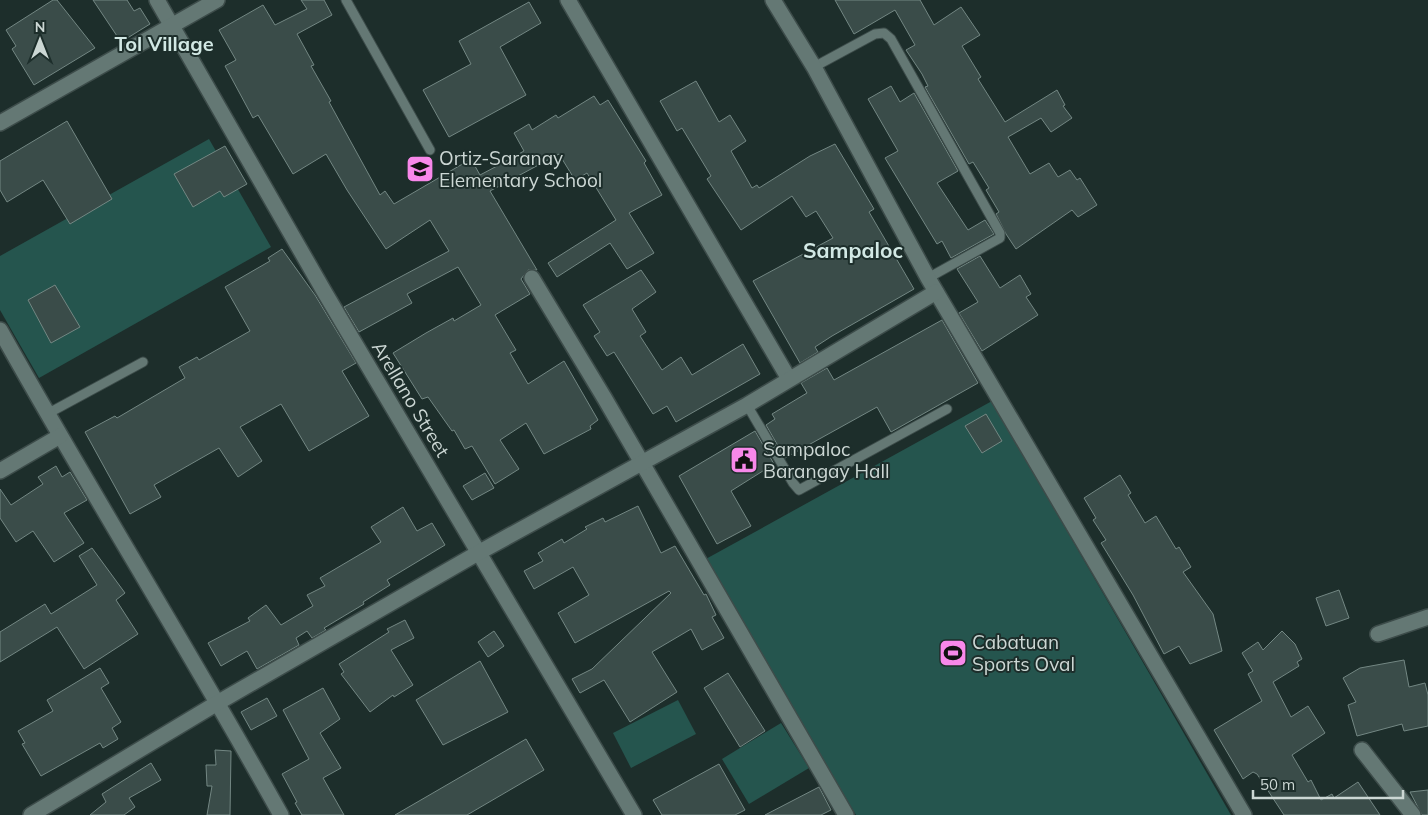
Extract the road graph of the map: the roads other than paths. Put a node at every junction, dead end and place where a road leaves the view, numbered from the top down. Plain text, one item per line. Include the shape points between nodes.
1 (157, 0) edge
2 (217, 0) edge
3 (346, 0) edge
4 (568, 0) edge
5 (773, 0) edge
6 (171, 25) junction
7 (814, 67) junction
8 (0, 123) edge
9 (430, 150) dead end
10 (532, 278) dead end
11 (928, 278) junction
12 (936, 292) junction
13 (0, 330) edge
14 (142, 362) dead end
15 (789, 379) junction
16 (747, 404) junction
17 (947, 408) dead end
18 (47, 414) junction
19 (60, 436) junction
20 (641, 462) junction
21 (0, 471) edge
22 (478, 552) junction
23 (1428, 617) edge
24 (1378, 634) dead end
25 (218, 702) junction
26 (1362, 750) dead end
27 (31, 815) edge
28 (281, 815) edge
29 (634, 815) edge
30 (846, 815) edge
31 (1244, 815) edge
32 (1413, 815) edge

1 - 6 street, Arellano Street
2 - 6 street
3 - 9 lane
4 - 15 street
5 - 7 street
6 - 8 street
6 - 22 street, Arellano Street via 324,293
7 - 11 street
7 - 11 lane via 874,34 884,32 891,39 1000,233 1000,238 989,245
10 - 20 street
11 - 12 street
12 - 15 street
12 - 31 street
13 - 18 street
14 - 18 lane
15 - 16 street
16 - 17 lane via 799,490
16 - 20 street
18 - 19 street
19 - 21 street
19 - 25 street
20 - 22 street
20 - 30 street
22 - 25 street
22 - 29 street, Arellano Street
23 - 24 street
25 - 27 street
25 - 28 street
26 - 32 street

